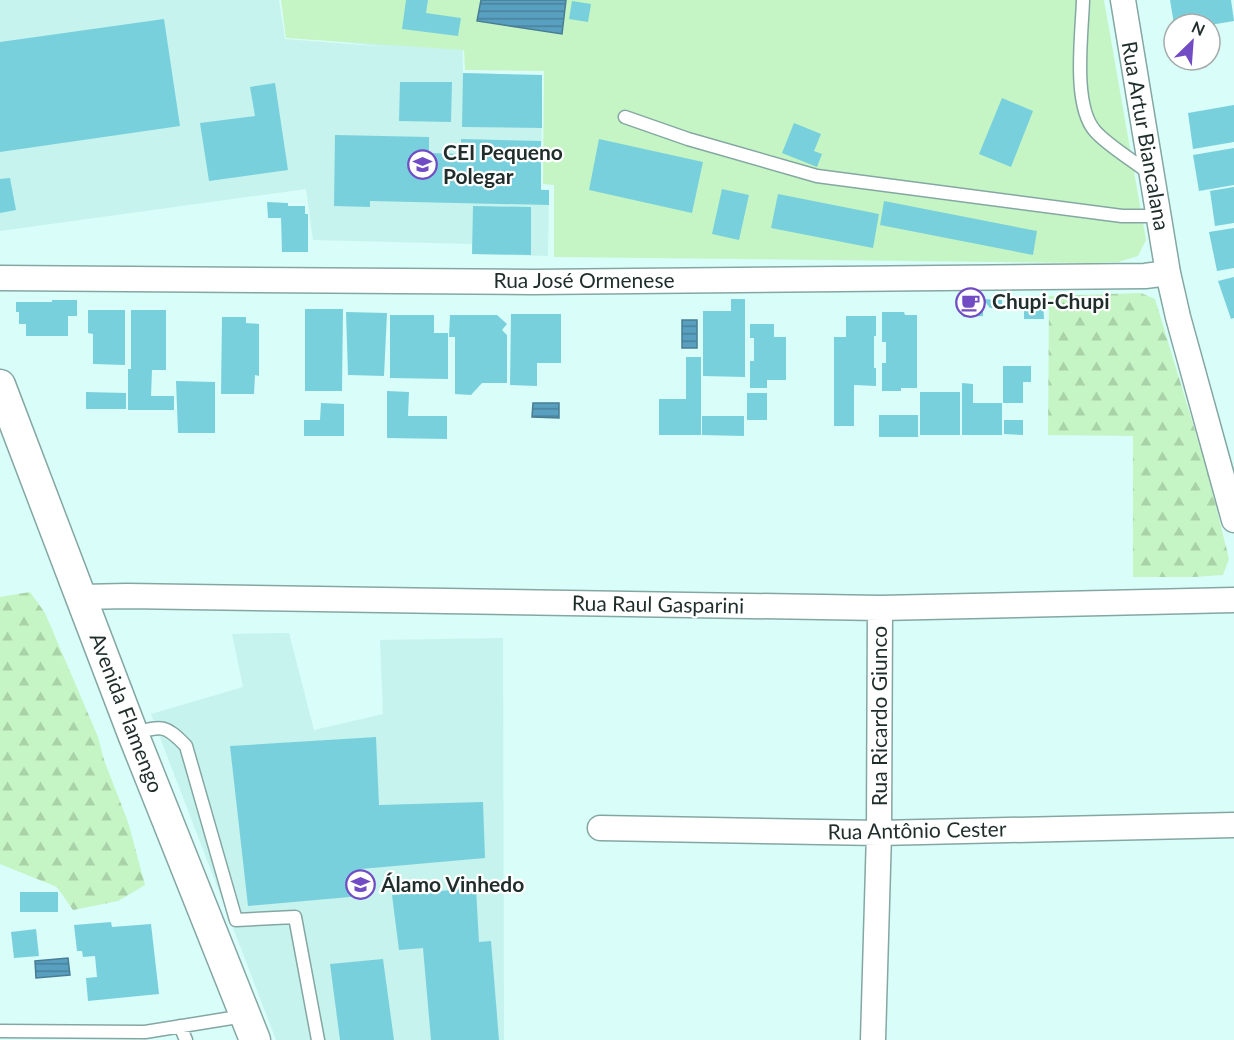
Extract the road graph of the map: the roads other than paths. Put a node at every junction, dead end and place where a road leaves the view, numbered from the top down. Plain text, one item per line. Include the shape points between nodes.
1 (1083, 0) edge
2 (1123, 0) edge
3 (625, 117) dead end
4 (1150, 174) junction
5 (1159, 216) junction
6 (1168, 273) junction
7 (0, 278) edge
8 (0, 386) edge
9 (1234, 520) edge
10 (81, 597) junction
11 (1234, 600) edge
12 (880, 608) junction
13 (133, 734) junction
14 (1234, 825) edge
15 (600, 828) dead end
16 (879, 833) junction
17 (180, 1026) junction
18 (250, 1028) edge
19 (0, 1031) edge
20 (186, 1040) edge
21 (318, 1040) edge
22 (873, 1040) edge

1 - 4 lane via 1081,97 1086,118 1095,132
2 - 4 street, Rua Artur Biancalana
3 - 5 lane via 817,176 1122,216
4 - 5 street, Rua Artur Biancalana
5 - 6 street, Rua Artur Biancalana
6 - 7 street, Rua José Ormenese via 545,282
6 - 9 street, Rua Artur Biancalana
8 - 10 street, Avenida Flamengo
10 - 12 street, Rua Raul Gasparini
10 - 13 street, Avenida Flamengo
11 - 12 street, Rua Raul Gasparini
12 - 16 street, Rua Ricardo Giunco
13 - 18 street, Avenida Flamengo
13 - 21 lane via 159,727 172,732 186,746 236,920 295,917
14 - 16 street, Rua Antônio Cester
15 - 16 street, Rua Antônio Cester
16 - 22 street, Rua Ricardo Giunco
17 - 18 lane
17 - 19 lane via 145,1032
17 - 20 lane

